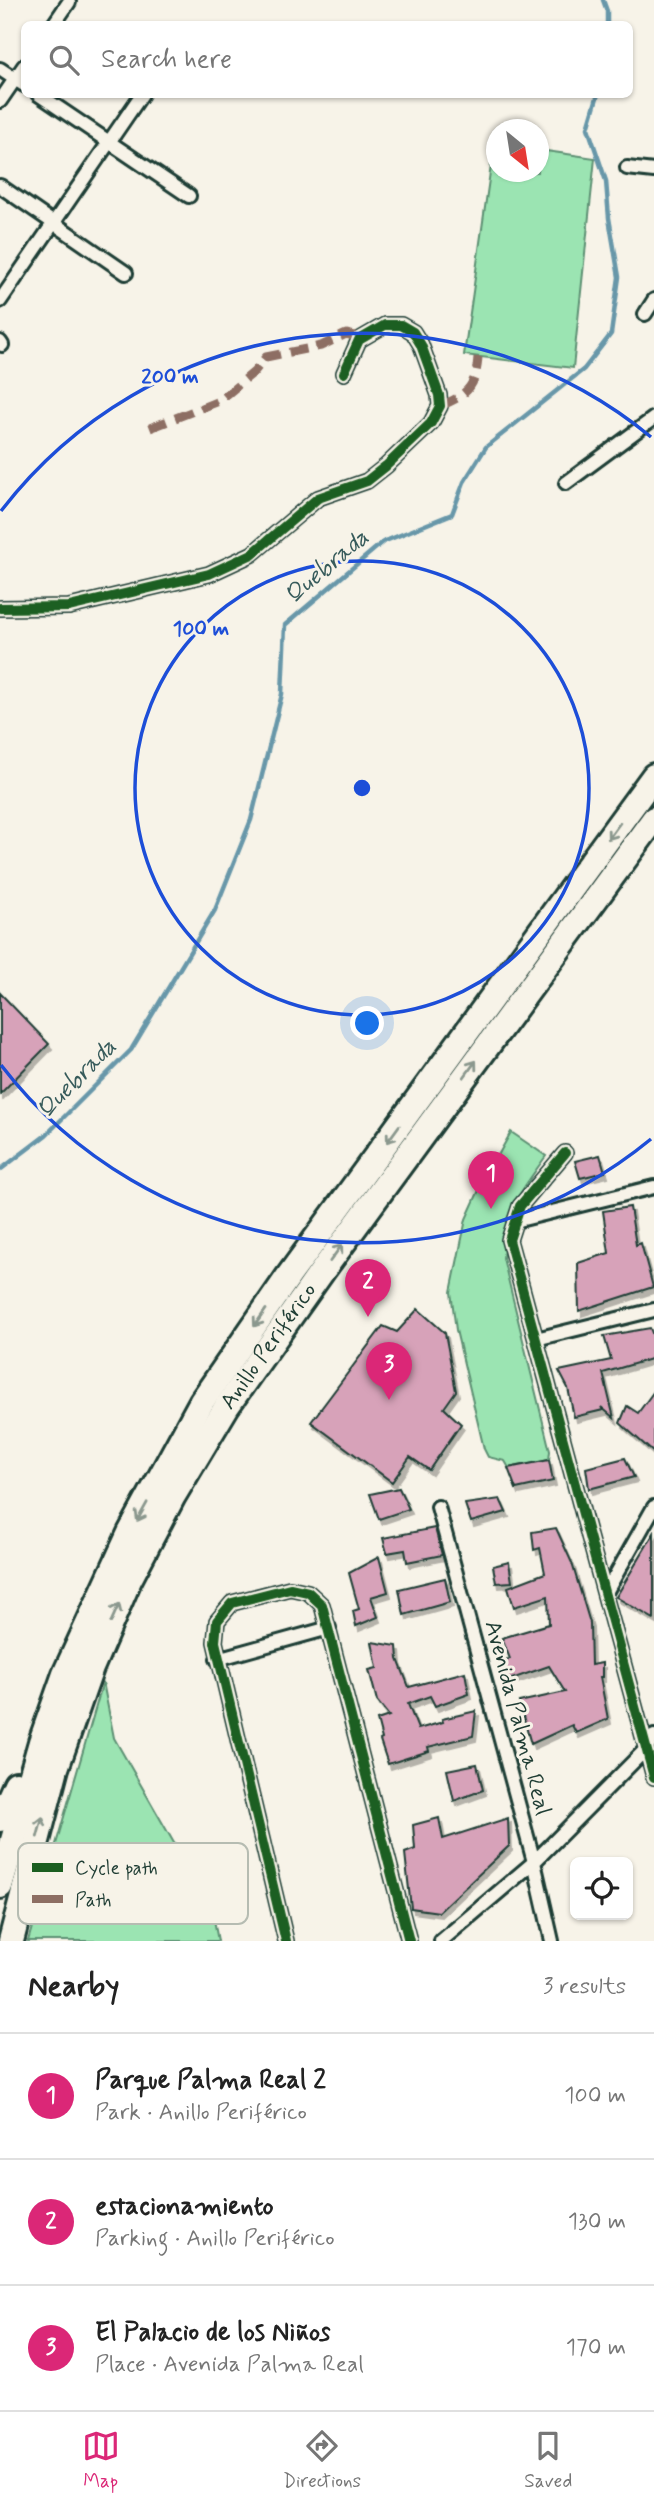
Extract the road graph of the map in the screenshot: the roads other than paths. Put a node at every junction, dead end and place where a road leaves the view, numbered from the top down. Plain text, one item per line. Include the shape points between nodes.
1 (69, 2) dead end
2 (56, 21) edge
3 (0, 68) edge
4 (20, 82) edge
5 (44, 98) edge
6 (139, 98) edge
7 (0, 101) edge
8 (108, 144) junction
9 (627, 168) dead end
10 (654, 172) edge
11 (0, 186) edge
12 (189, 196) dead end
13 (54, 222) junction
14 (126, 273) dead end
15 (654, 300) edge
16 (0, 301) edge
17 (645, 314) dead end
18 (344, 373) dead end
19 (654, 418) edge
20 (566, 483) dead end
21 (0, 608) edge
22 (654, 776) edge
23 (654, 819) edge
24 (565, 1153) dead end
25 (654, 1187) edge
26 (515, 1222) junction
27 (654, 1310) edge
28 (536, 1339) junction
29 (438, 1507) dead end
30 (654, 1507) edge
31 (605, 1594) junction
32 (329, 1628) junction
33 (217, 1659) junction
34 (654, 1736) edge
35 (41, 1742) junction
36 (646, 1749) junction
37 (654, 1777) edge
38 (0, 1819) edge
39 (36, 1843) edge
40 (534, 1862) junction
41 (0, 1886) edge
42 (18, 1913) edge
43 (11, 1941) edge
44 (286, 1941) edge
45 (409, 1941) edge
46 (441, 1941) edge
47 (552, 1941) edge

1 - 2 street
3 - 4 street
4 - 7 street
5 - 8 street
6 - 8 street
8 - 12 street
8 - 13 street
9 - 10 street
11 - 13 street
13 - 14 street
13 - 16 street
15 - 17 street
18 - 21 street via 359,340 385,325 401,326 413,332 421,345 439,395 440,406 431,423 367,481 318,498 252,554 209,573 69,607
19 - 20 street
22 -> 35 highway, Anillo Periférico via 202,1401 130,1533 65,1674
39 -> 23 highway, Anillo Periférico via 55,1768 91,1668 173,1496 227,1406
24 - 26 street via 520,1206
25 - 26 street
26 - 28 street via 509,1240
27 - 28 street
28 - 31 street
29 - 40 street, Avenida Palma Real
30 - 31 street
31 - 36 street
32 - 33 street
32 - 33 street via 322,1605 309,1592 290,1588 232,1603 217,1621
32 - 45 street
33 - 44 street
34 - 36 street
35 - 38 highway
35 - 41 highway, Anillo Periférico
36 - 37 street
36 - 40 street
40 - 46 street
40 - 47 street, Avenida Palma Real
43 -> 42 highway, Anillo Periférico

